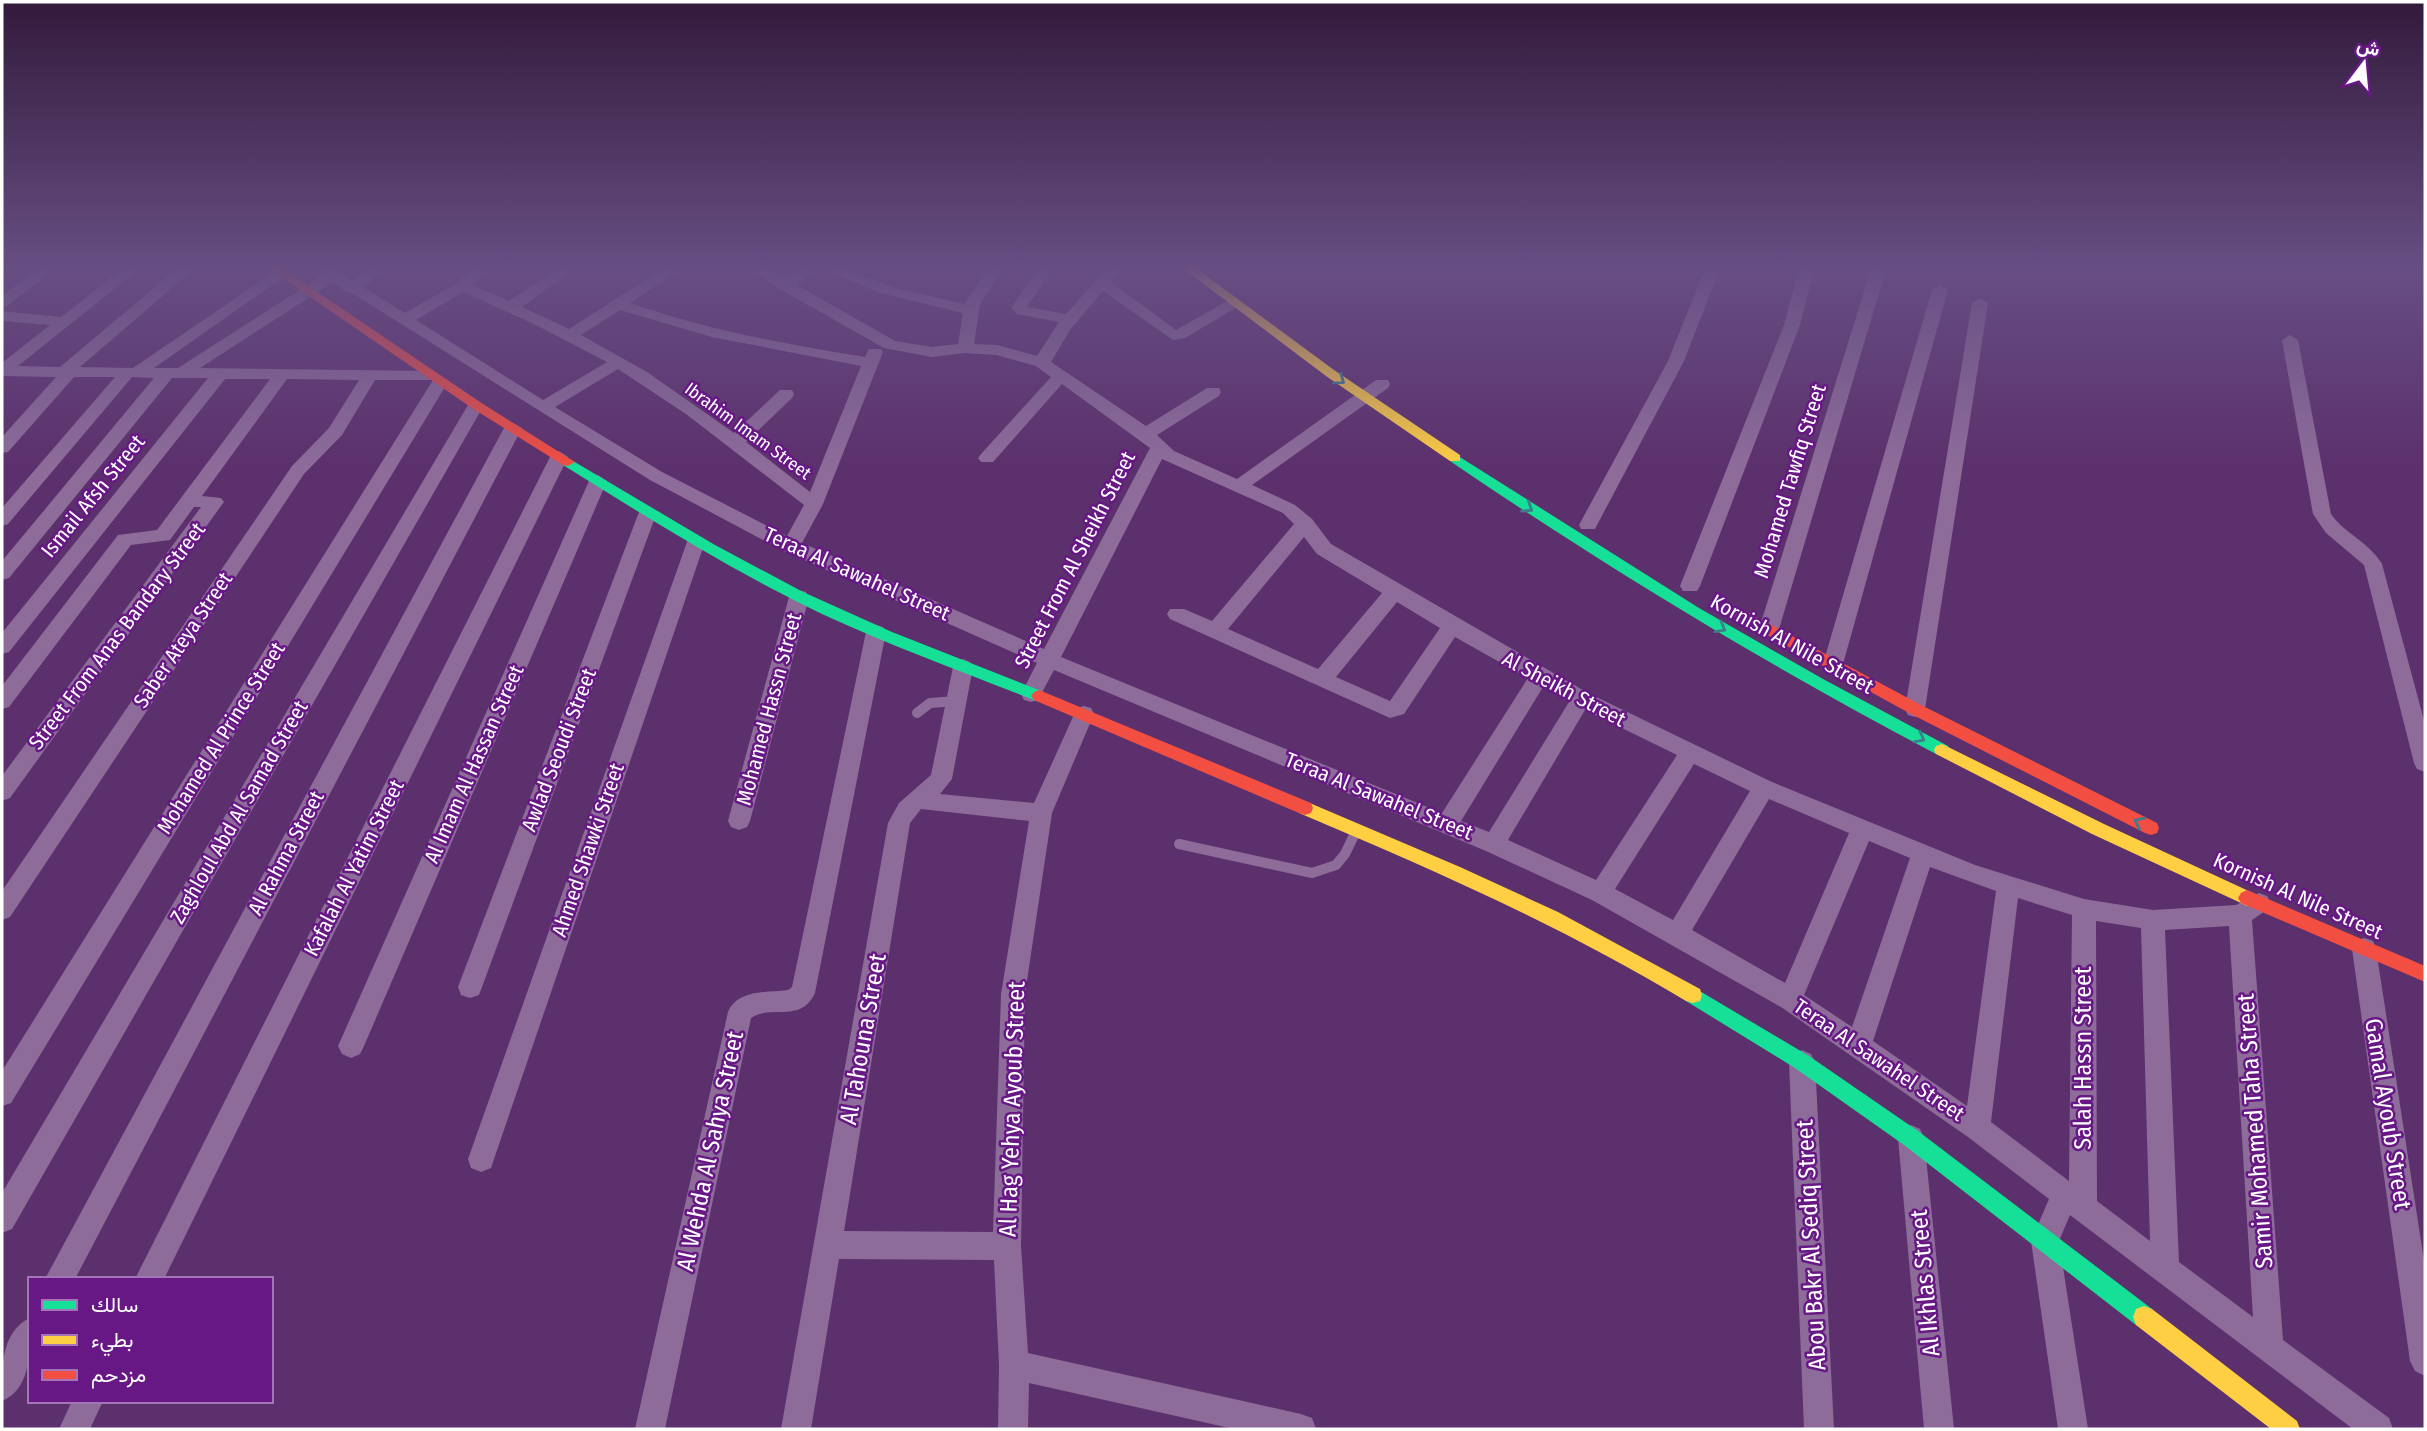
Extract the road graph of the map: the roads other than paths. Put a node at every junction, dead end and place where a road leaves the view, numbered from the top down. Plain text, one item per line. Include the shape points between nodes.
1 (50, 333) edge
2 (112, 333) edge
3 (187, 333) edge
4 (241, 333) edge
5 (369, 333) edge
6 (422, 333) edge
7 (565, 333) edge
8 (573, 333) edge
9 (705, 333) edge
10 (866, 333) edge
11 (967, 333) edge
12 (1062, 333) edge
13 (1275, 333) edge
14 (1687, 333) edge
15 (1789, 333) edge
16 (1860, 333) edge
17 (1928, 333) edge
18 (1975, 333) edge
19 (570, 335) junction
20 (878, 340) junction
21 (2290, 340) dead end
22 (965, 348) junction
23 (618, 362) junction
24 (872, 363) junction
25 (1042, 363) junction
26 (2, 371) edge
27 (66, 372) junction
28 (131, 373) junction
29 (175, 373) junction
30 (220, 374) junction
31 (282, 374) junction
32 (370, 375) junction
33 (1062, 375) junction
34 (435, 379) junction
35 (1382, 384) dead end
36 (1213, 392) dead end
37 (786, 394) dead end
38 (1364, 397) junction
39 (476, 405) junction
40 (543, 407) junction
41 (513, 428) junction
42 (1153, 440) junction
43 (735, 442) junction
44 (2, 448) edge
45 (559, 457) junction
46 (987, 458) dead end
47 (598, 481) junction
48 (1237, 487) junction
49 (188, 500) junction
50 (814, 505) junction
51 (648, 512) junction
52 (2, 520) edge
53 (1304, 523) junction
54 (1588, 525) dead end
55 (696, 542) junction
56 (791, 546) junction
57 (2, 573) edge
58 (1690, 586) dead end
59 (1395, 591) junction
60 (799, 597) junction
61 (1724, 604) dead end
62 (1177, 614) dead end
63 (1452, 626) junction
64 (1769, 629) junction
65 (1215, 631) junction
66 (876, 632) junction
67 (2, 647) edge
68 (1049, 660) junction
69 (1833, 664) junction
70 (963, 667) junction
71 (1539, 677) junction
72 (1322, 679) junction
73 (1031, 694) junction
74 (1581, 699) junction
75 (2, 701) edge
76 (957, 701) junction
77 (1915, 709) junction
78 (917, 713) dead end
79 (1084, 714) junction
80 (1689, 754) junction
81 (2425, 762) edge
82 (1764, 788) junction
83 (2, 792) edge
84 (916, 800) junction
85 (1041, 813) junction
86 (739, 821) dead end
87 (1447, 824) junction
88 (1356, 829) junction
89 (1862, 830) junction
90 (1179, 844) dead end
91 (1494, 844) junction
92 (2164, 846) junction
93 (1923, 853) junction
94 (2008, 886) junction
95 (1600, 893) junction
96 (4, 904) edge
97 (2084, 909) junction
98 (2250, 909) junction
99 (2153, 920) junction
100 (1677, 934) junction
101 (2364, 949) junction
102 (2425, 974) edge
103 (470, 987) dead end
104 (1790, 999) junction
105 (1859, 1044) junction
106 (351, 1046) dead end
107 (1802, 1062) junction
108 (2, 1094) edge
109 (1977, 1128) junction
110 (1911, 1138) junction
111 (481, 1159) dead end
112 (2074, 1200) junction
113 (2, 1219) edge
114 (2045, 1241) junction
115 (828, 1245) junction
116 (1007, 1245) junction
117 (2165, 1266) junction
118 (60, 1277) edge
119 (150, 1277) edge
120 (28, 1337) edge
121 (2269, 1346) junction
122 (2425, 1362) edge
123 (1014, 1365) junction
124 (2, 1386) edge
125 (87, 1403) edge
126 (74, 1429) edge
127 (650, 1429) edge
128 (796, 1429) edge
129 (1013, 1429) edge
130 (1301, 1429) edge
131 (1819, 1429) edge
132 (1939, 1429) edge
133 (2073, 1429) edge
134 (2289, 1429) edge
135 (2378, 1429) edge

1 - 26 street
2 - 27 street
3 - 28 street
4 - 29 street
5 - 34 main road, Teraa Al Sawahel Street
6 - 40 street, Teraa Al Sawahel Street
7 - 19 street, Ibrahim Imam Street
8 - 19 street
9 - 24 street
10 - 20 street, Al Sheikh Street
11 - 22 street
12 - 25 street
13 -> 38 main road, Kornish Al Nile Street
14 - 54 street
15 - 58 street
16 - 64 street, Mohamed Tawfiq Street
17 - 69 street
18 - 77 street
19 - 23 street, Ibrahim Imam Street
20 - 22 street, Al Sheikh Street via 925,352
20 - 24 street
21 - 81 street via 2322,514 2326,523 2373,564
22 - 25 street, Al Sheikh Street via 1011,353
23 - 40 street
23 - 43 street, Ibrahim Imam Street
24 - 50 street
25 - 33 street, Al Sheikh Street
26 - 27 street
27 - 28 street
27 - 44 street
28 - 29 street
28 - 52 street
29 - 30 street
29 - 57 street
30 - 31 street
30 - 67 street, Ismail Afsh Street
31 - 32 street
31 - 49 street
32 - 34 street
32 - 96 street, Saber Ateya Street via 336,431 298,470
33 - 42 street, Al Sheikh Street
33 - 46 street
34 - 39 main road, Teraa Al Sawahel Street
34 - 108 street, Mohamed Al Prince Street
35 - 38 street
36 - 42 street
37 - 43 street
38 - 48 street
38 -> 92 main road, Kornish Al Nile Street via 1578,541 1750,645 2040,802
39 - 41 main road, Teraa Al Sawahel Street
39 - 113 street, Zaghloul Abd Al Samad Street
40 - 56 street, Teraa Al Sawahel Street via 656,476
41 - 45 main road, Teraa Al Sawahel Street
41 - 118 street, Al Rahma Street
42 - 48 street, Al Sheikh Street via 1180,462
42 - 68 street, Street From Al Sheikh Street
43 - 50 street, Ibrahim Imam Street
45 - 47 main road, Teraa Al Sawahel Street
45 - 119 street, Kafalah Al Yatim Street
47 - 51 main road, Teraa Al Sawahel Street
47 - 106 street, Al Imam Al Hassan Street
48 - 53 street, Al Sheikh Street via 1289,509
49 - 75 street via 162,537 125,539
49 - 83 street, Street From Anas Bandary Street via 215,502
50 - 56 street
51 - 55 main road, Teraa Al Sawahel Street
51 - 103 street, Awlad Seoudi Street
53 - 59 street, Al Sheikh Street via 1324,549
53 - 65 street
55 - 60 main road, Teraa Al Sawahel Street
55 - 111 street, Ahmed Shawki Street
56 - 68 street, Teraa Al Sawahel Street
59 - 63 street, Al Sheikh Street
59 - 72 street
60 - 66 main road, Teraa Al Sawahel Street
60 - 86 street, Mohamed Hassn Street
61 - 64 main road, Kornish Al Nile Street
62 - 65 street
63 - 71 street, Al Sheikh Street
63 - 72 street via 1394,710
64 - 69 main road, Kornish Al Nile Street
65 - 72 street
66 - 70 main road, Teraa Al Sawahel Street
66 - 127 street, Al Wehda Al Sahya Street via 803,993 786,1003 753,1003 740,1012
68 - 73 street, Street From Al Sheikh Street
68 - 87 street, Teraa Al Sawahel Street
69 - 77 main road, Kornish Al Nile Street
70 - 73 main road, Teraa Al Sawahel Street
70 - 76 street, Al Tahouna Street
71 - 74 street, Al Sheikh Street
71 - 87 street
73 - 79 main road, Teraa Al Sawahel Street
74 - 80 street, Al Sheikh Street
74 - 91 street
76 - 78 lane via 924,703
76 - 84 street, Al Tahouna Street via 941,779
92 -> 77 main road, Kornish Al Nile Street via 2037,772
79 - 85 street, Al Hag Yehya Ayoub Street
79 - 88 main road, Teraa Al Sawahel Street
80 - 82 street, Al Sheikh Street
80 - 95 street
82 - 89 street, Al Sheikh Street
82 - 100 street
84 - 85 street
84 - 115 street, Al Tahouna Street via 904,810 899,823
85 - 116 street, Al Hag Yehya Ayoub Street via 1013,993
87 - 91 street, Teraa Al Sawahel Street
88 - 90 lane via 1338,866 1327,872 1312,873
88 - 107 main road, Teraa Al Sawahel Street via 1541,910 1630,956
89 - 93 street, Al Sheikh Street
89 - 104 street
91 - 95 street, Teraa Al Sawahel Street
92 - 98 main road, Kornish Al Nile Street
93 - 94 street, Al Sheikh Street
93 - 105 street
94 - 97 street, Al Sheikh Street
94 - 109 street
95 - 100 street, Teraa Al Sawahel Street
97 - 99 street, Al Sheikh Street
97 - 112 street, Salah Hassn Street
98 - 99 street, Al Sheikh Street
98 - 101 main road, Kornish Al Nile Street
98 - 121 street, Samir Mohamed Taha Street
99 - 117 street
100 - 104 street, Teraa Al Sawahel Street
101 - 102 main road, Kornish Al Nile Street
101 - 122 street, Gamal Ayoub Street
104 - 105 street, Teraa Al Sawahel Street
105 - 109 street, Teraa Al Sawahel Street
107 - 110 main road, Teraa Al Sawahel Street
107 - 131 street, Abou Bakr Al Sediq Street
109 - 112 street, Teraa Al Sawahel Street
110 - 114 main road, Teraa Al Sawahel Street
110 - 132 street, Al Ikhlas Street
112 - 114 street
112 - 117 street, Teraa Al Sawahel Street
114 - 133 street
114 - 134 main road, Teraa Al Sawahel Street
115 - 116 street
115 - 128 street, Al Tahouna Street
116 - 123 street, Al Hag Yehya Ayoub Street
117 - 121 street, Teraa Al Sawahel Street
120 - 124 street
121 - 135 street, Teraa Al Sawahel Street
123 - 129 street, Al Hag Yehya Ayoub Street
123 - 130 street
125 - 126 street

